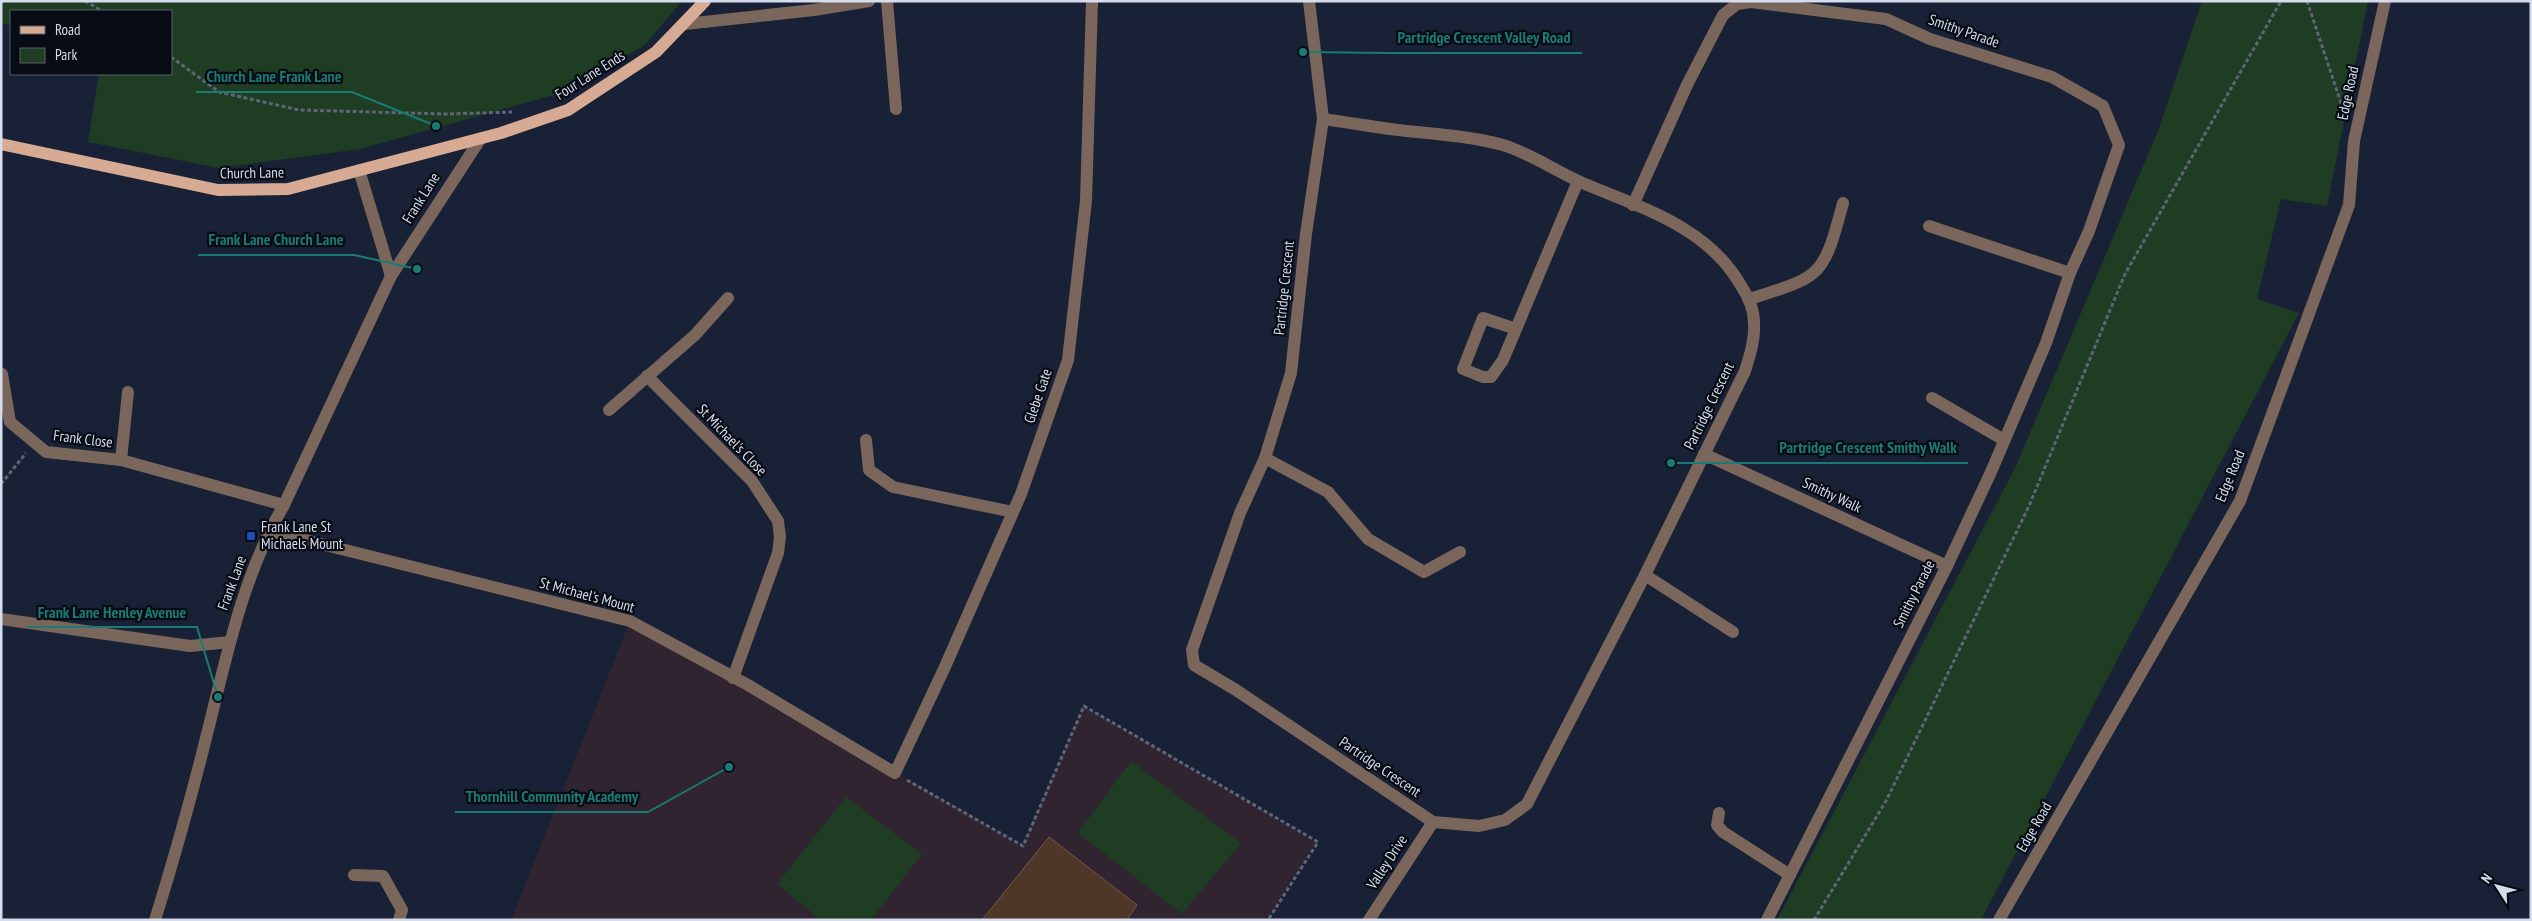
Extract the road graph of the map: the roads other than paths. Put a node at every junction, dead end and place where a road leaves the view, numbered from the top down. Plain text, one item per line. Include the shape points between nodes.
1 (705, 1) edge
2 (869, 1) edge
3 (887, 1) edge
4 (1092, 1) edge
5 (1309, 1) edge
6 (2385, 1) edge
7 (685, 24) junction
8 (896, 109) dead end
9 (1323, 119) junction
10 (501, 133) joint
11 (481, 138) junction
12 (1, 144) edge
13 (359, 170) junction
14 (1578, 181) junction
15 (1842, 203) dead end
16 (1633, 204) junction
17 (1929, 226) dead end
18 (2070, 273) junction
19 (391, 276) junction
20 (728, 298) dead end
21 (1750, 300) junction
22 (1516, 329) junction
23 (2, 374) dead end
24 (647, 376) junction
25 (128, 392) dead end
26 (1932, 398) dead end
27 (609, 410) dead end
28 (866, 440) dead end
29 (2004, 440) junction
30 (1704, 454) junction
31 (1265, 458) junction
32 (121, 460) junction
33 (284, 505) junction
34 (1013, 512) junction
35 (269, 531) junction
36 (1460, 552) dead end
37 (1947, 566) junction
38 (1645, 575) junction
39 (1, 619) edge
40 (1733, 632) dead end
41 (230, 642) junction
42 (733, 678) junction
43 (895, 773) joint
44 (1719, 813) dead end
45 (1433, 822) junction
46 (354, 875) dead end
47 (1790, 875) junction
48 (155, 920) edge
49 (399, 920) edge
50 (1369, 920) edge
51 (1767, 920) edge
52 (1999, 920) edge

1 - 7 main road, Four Lane Ends
2 - 7 street
3 - 8 street
4 - 34 street, Glebe Gate via 1086,201 1068,360
5 - 9 street, Partridge Crescent
6 - 52 street, Edge Road via 2354,141 2349,205 2240,501
7 - 10 main road, Four Lane Ends via 656,52 568,110
9 - 14 street, Partridge Crescent via 1445,134 1503,145 1536,158
9 - 31 street, Partridge Crescent via 1291,373
10 - 11 main road, Church Lane
11 - 13 main road, Church Lane
11 - 19 street, Frank Lane
12 - 13 main road, Church Lane via 218,190 288,189
13 - 19 street
14 - 16 street, Partridge Crescent
14 - 22 street
15 - 21 street via 1831,247 1815,274 1802,282
16 - 18 street, Smithy Parade via 1709,41 1724,15 1737,4 1751,2 1886,19 1930,39 2052,77 2103,106 2119,145 2089,231
16 - 21 street, Partridge Crescent via 1694,233 1733,272
17 - 18 street
18 - 29 street, Smithy Parade via 2046,343
19 - 33 street, Frank Lane
20 - 24 street via 695,335
21 - 30 street, Partridge Crescent via 1753,342 1745,371
22 - 22 street via 1483,318 1463,369 1491,377 1503,360
23 - 32 street, Frank Close via 10,422 46,452
24 - 27 street
24 - 42 street, St Michael's Close via 752,481 778,521 778,553
25 - 32 street, Frank Close
26 - 29 street
28 - 34 street via 869,470 893,487
29 - 37 street, Smithy Parade
30 - 37 street, Smithy Walk
30 - 38 street, Partridge Crescent
31 - 36 street via 1328,492 1368,539 1424,572
31 - 45 street, Partridge Crescent via 1240,513 1195,641 1192,650 1194,665
32 - 33 street, Frank Close
33 - 35 street, Frank Lane
34 - 43 street, Glebe Gate
35 - 41 street, Frank Lane via 238,607
35 - 42 street, St Michael's Mount via 630,622
37 - 47 street, Smithy Parade
38 - 40 street
38 - 45 street, Partridge Crescent via 1528,804 1505,820 1479,826
39 - 41 street via 190,646
41 - 48 street, Frank Lane via 184,826
42 - 43 street, St Michael's Mount
44 - 47 street via 1717,825 1723,832
45 - 50 street, Valley Drive
46 - 49 street via 383,876 402,910
47 - 51 street, Smithy Parade

